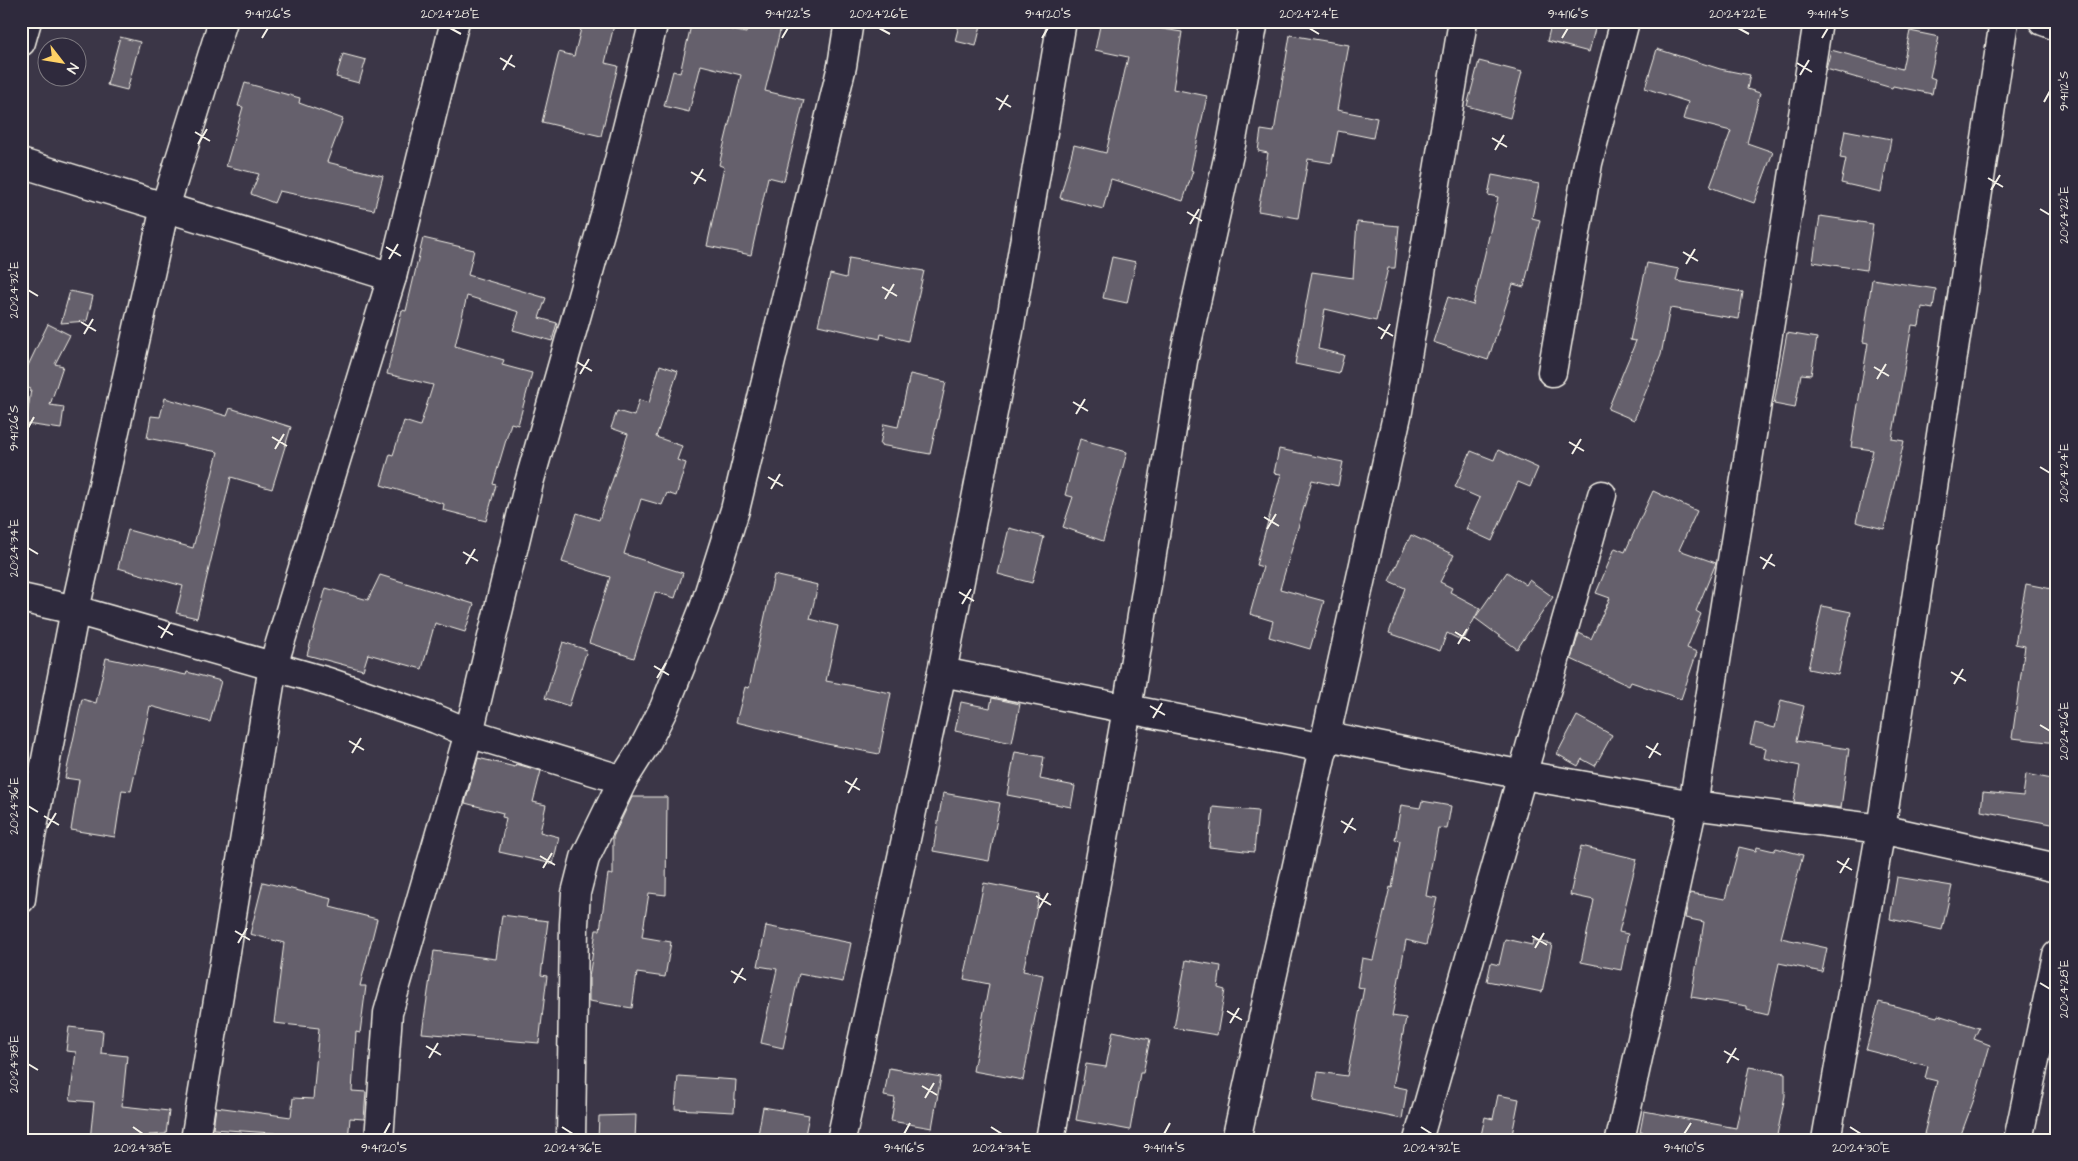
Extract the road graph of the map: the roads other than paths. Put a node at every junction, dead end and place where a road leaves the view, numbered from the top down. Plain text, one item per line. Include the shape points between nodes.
1 (28, 21) edge
2 (223, 21) edge
3 (455, 21) edge
4 (654, 21) edge
5 (849, 21) edge
6 (1062, 21) edge
7 (1254, 21) edge
8 (1463, 21) edge
9 (1625, 21) edge
10 (1818, 21) edge
11 (2004, 21) edge
12 (2043, 21) edge
13 (2057, 26) edge
14 (21, 42) edge
15 (21, 163) edge
16 (165, 207) junction
17 (392, 277) junction
18 (1552, 372) dead end
19 (1602, 495) dead end
20 (21, 598) edge
21 (75, 610) junction
22 (273, 666) junction
23 (942, 672) junction
24 (1127, 709) junction
25 (469, 733) junction
26 (1326, 742) junction
27 (1523, 776) junction
28 (623, 780) junction
29 (1693, 805) junction
30 (1881, 828) junction
31 (2057, 868) edge
32 (21, 900) edge
33 (2057, 955) edge
34 (196, 1140) edge
35 (380, 1140) edge
36 (571, 1140) edge
37 (841, 1140) edge
38 (1050, 1140) edge
39 (1236, 1140) edge
40 (1418, 1140) edge
41 (1620, 1140) edge
42 (1826, 1140) edge
43 (2018, 1140) edge

1 - 14 street
2 - 16 street
3 - 17 street
4 - 25 street via 608,208 529,482
5 - 28 street via 842,66 735,510 704,608 664,708
6 - 23 street via 1009,331
7 - 24 street via 1231,145 1183,361
8 - 26 street via 1398,411
9 - 18 street via 1588,164
10 - 29 street
11 - 30 street
12 - 13 street
15 - 16 street
16 - 17 street
16 - 21 street
17 - 22 street
19 - 27 street
20 - 21 street
21 - 22 street
21 - 32 street
22 - 25 street via 436,719
22 - 34 street
23 - 24 street
23 - 37 street
24 - 26 street
24 - 38 street
25 - 28 street
25 - 35 street via 388,1013
26 - 27 street
26 - 39 street
27 - 29 street
27 - 40 street
28 - 36 street via 585,858 576,893
29 - 30 street
29 - 41 street
30 - 31 street
30 - 42 street
33 - 43 street

